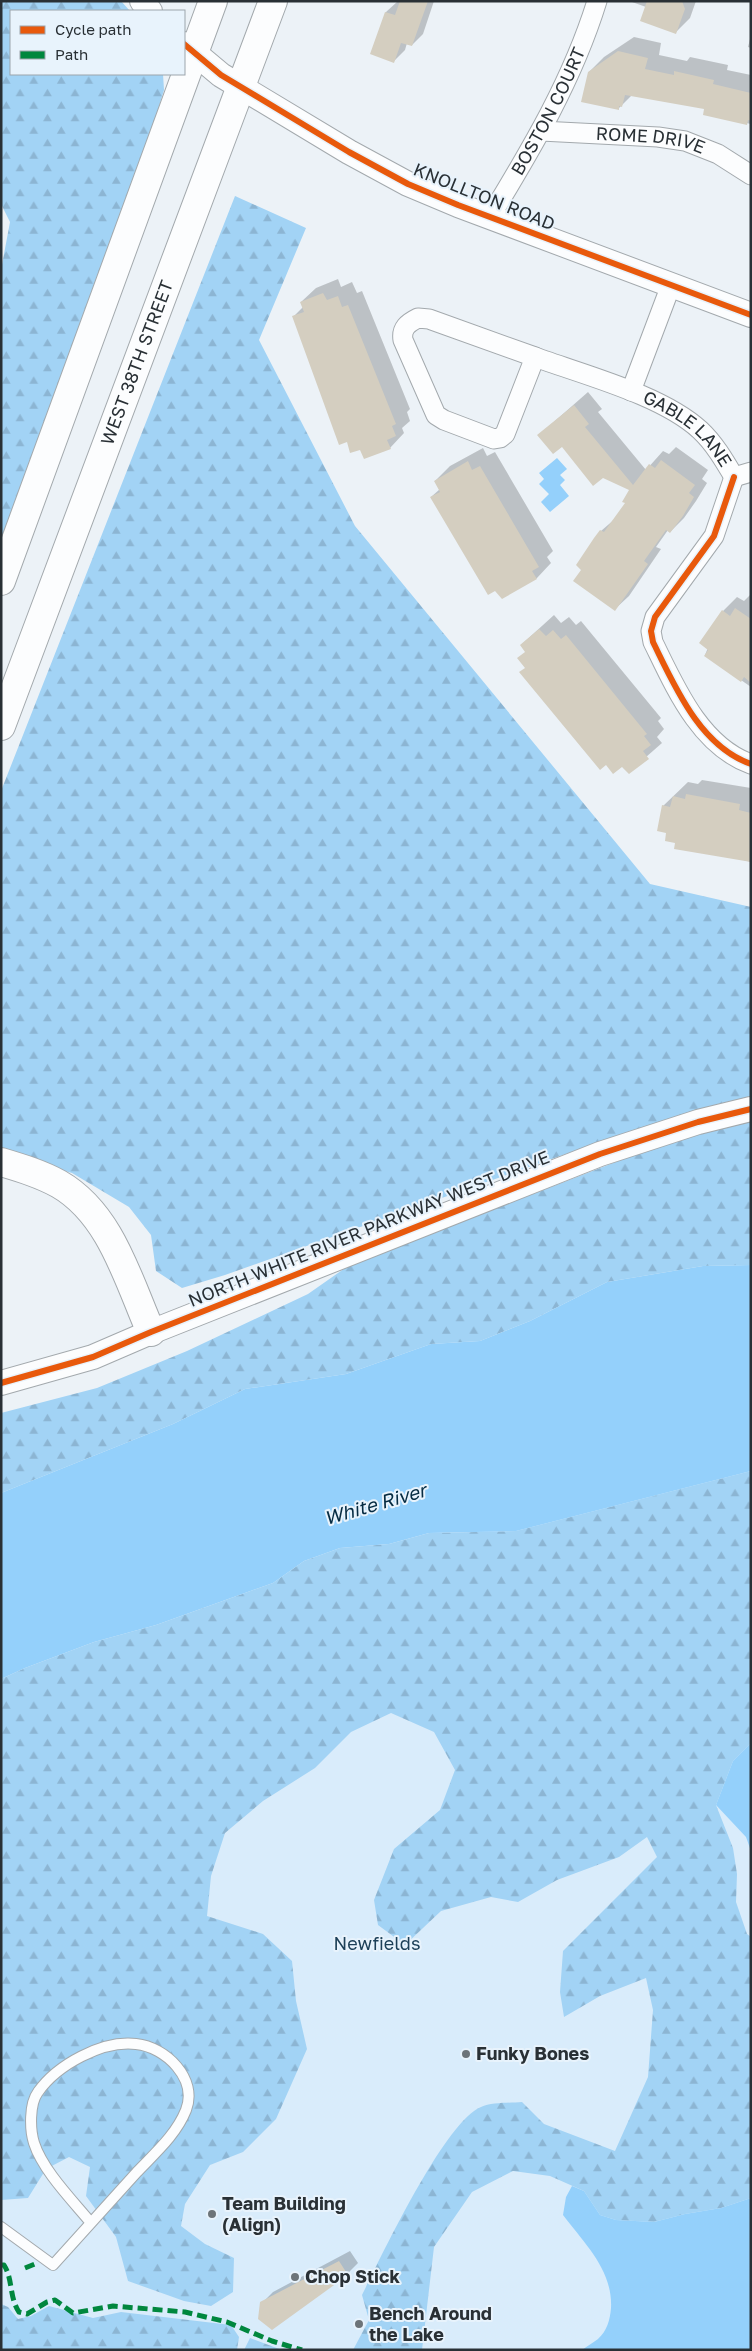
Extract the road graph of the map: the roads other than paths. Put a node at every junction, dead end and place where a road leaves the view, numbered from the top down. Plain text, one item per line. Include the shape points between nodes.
1 (213, 1) edge
2 (273, 1) edge
3 (597, 1) edge
4 (189, 49) edge
5 (180, 75) edge
6 (232, 81) junction
7 (541, 131) junction
8 (751, 175) edge
9 (490, 217) junction
10 (671, 285) junction
11 (751, 315) edge
12 (535, 357) junction
13 (631, 392) junction
14 (742, 474) edge
15 (1, 581) edge
16 (1, 726) edge
17 (751, 764) edge
18 (751, 1109) edge
19 (1, 1162) edge
20 (1, 1168) edge
21 (37, 1174) junction
22 (151, 1332) junction
23 (1, 1384) edge
24 (91, 2223) junction
25 (1, 2227) edge

1 - 4 main road
2 - 6 main road, WEST 38TH STREET
3 - 7 street, BOSTON COURT via 573,66
4 - 6 street, KNOLLTON ROAD
5 - 15 main road
6 - 9 street, KNOLLTON ROAD via 388,174
6 - 16 main road, WEST 38TH STREET
7 - 8 street, ROME DRIVE via 685,141 718,154
7 - 9 street, BOSTON COURT
9 - 10 street, KNOLLTON ROAD
10 - 11 street, KNOLLTON ROAD
10 - 13 street, GABLE LANE
12 - 12 street, GABLE LANE via 424,318 411,320 402,335 436,415 496,439 504,434
12 - 13 street, GABLE LANE
13 - 14 street, GABLE LANE via 694,425
14 - 17 street, GABLE LANE via 714,536 655,618 651,631 653,642 686,707 722,748
18 - 22 street, NORTH WHITE RIVER PARKWAY WEST DRIVE via 690,1124 600,1154
19 - 21 main road
20 - 21 main road
21 - 22 main road via 74,1194 103,1226
22 - 23 street, NORTH WHITE RIVER PARKWAY WEST DRIVE via 93,1357
24 - 24 lane via 174,2132 186,2109 188,2091 185,2075 159,2052 136,2044 92,2051 65,2065 37,2093 30,2121 34,2144 56,2182
24 - 25 lane via 53,2265

